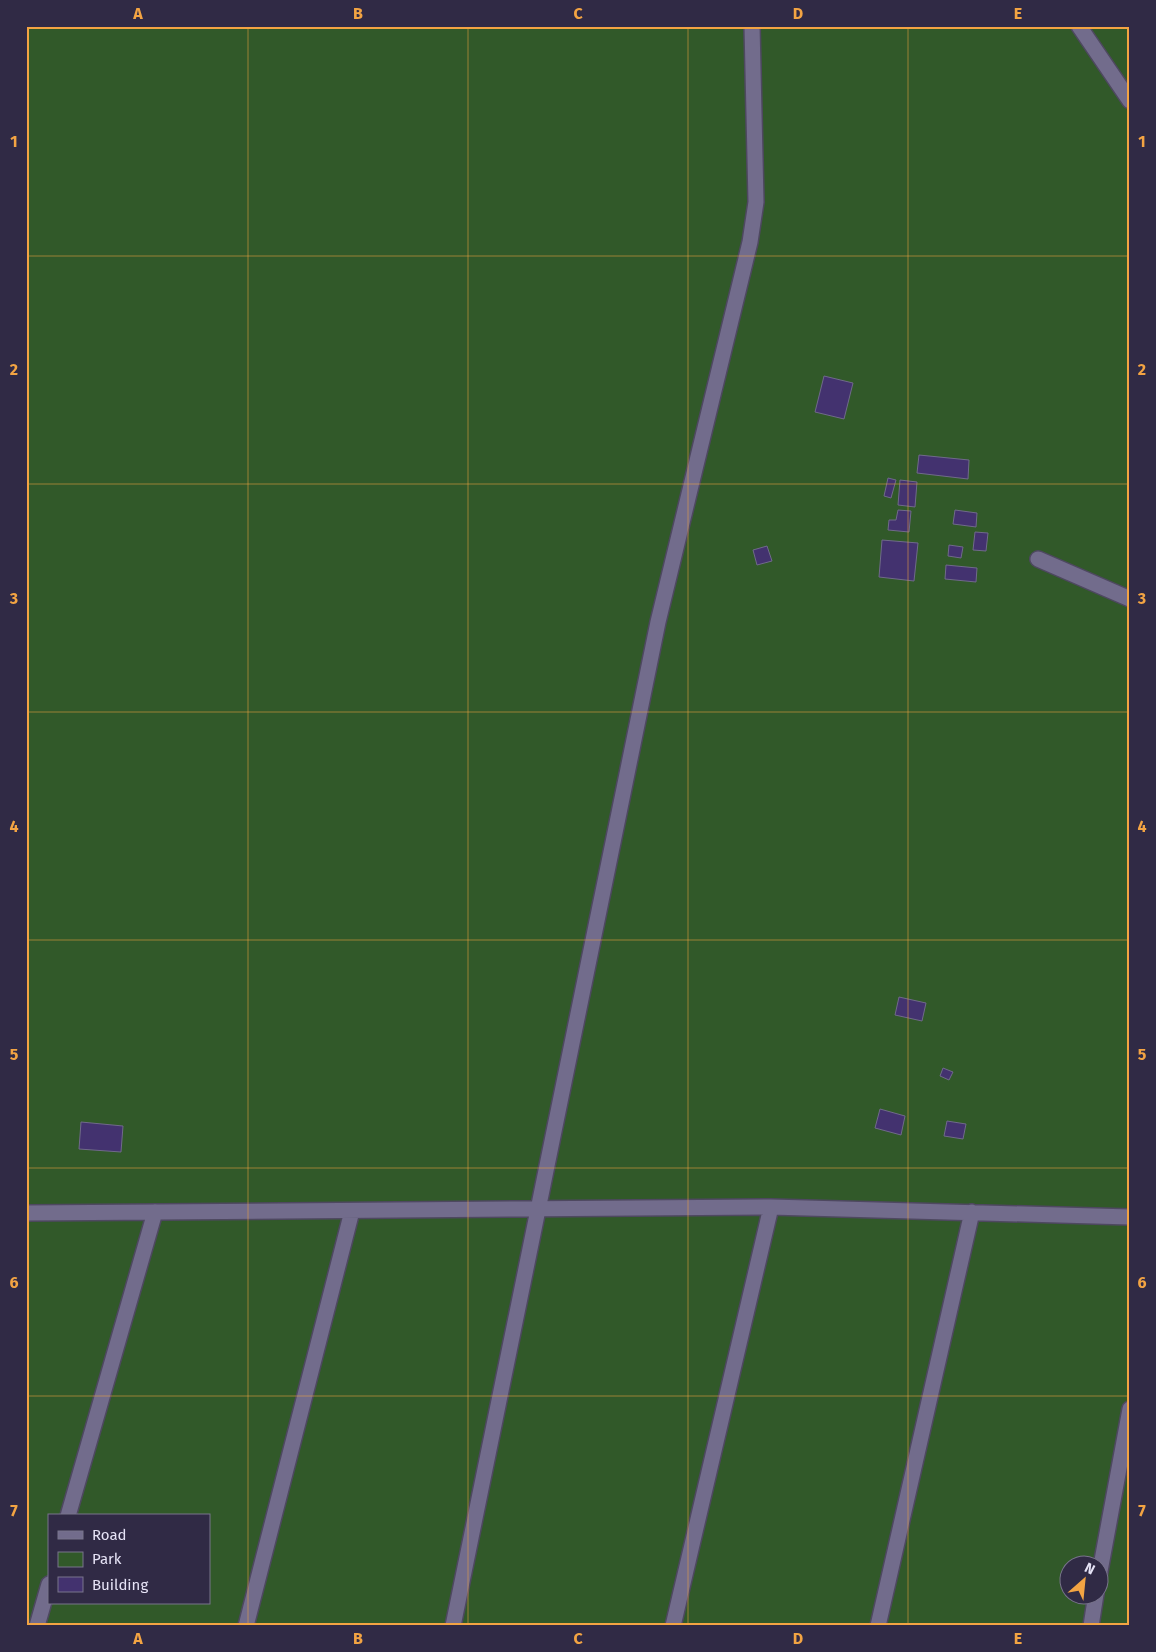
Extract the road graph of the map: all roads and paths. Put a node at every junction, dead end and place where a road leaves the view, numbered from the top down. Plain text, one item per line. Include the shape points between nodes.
1 (752, 26) edge
2 (1078, 26) edge
3 (1130, 101) edge
4 (1038, 559) dead end
5 (1130, 599) edge
6 (772, 1207) junction
7 (352, 1210) junction
8 (536, 1211) junction
9 (155, 1212) junction
10 (972, 1212) junction
11 (26, 1213) edge
12 (1130, 1217) edge
13 (1130, 1409) edge
14 (69, 1514) edge
15 (1103, 1554) edge
16 (48, 1588) edge
17 (1094, 1604) edge
18 (37, 1626) edge
19 (246, 1626) edge
20 (453, 1626) edge
21 (673, 1626) edge
22 (878, 1626) edge
23 (1091, 1626) edge

1 - 8 street via 756,202 750,242 658,622
2 - 3 street
4 - 5 street
6 - 8 street
6 - 10 street
6 - 21 street
7 - 8 street
7 - 9 street
7 - 19 street
8 - 20 street
9 - 11 street
9 - 14 street
10 - 12 street
10 - 22 street
13 - 15 street
16 - 18 street
17 - 23 street

